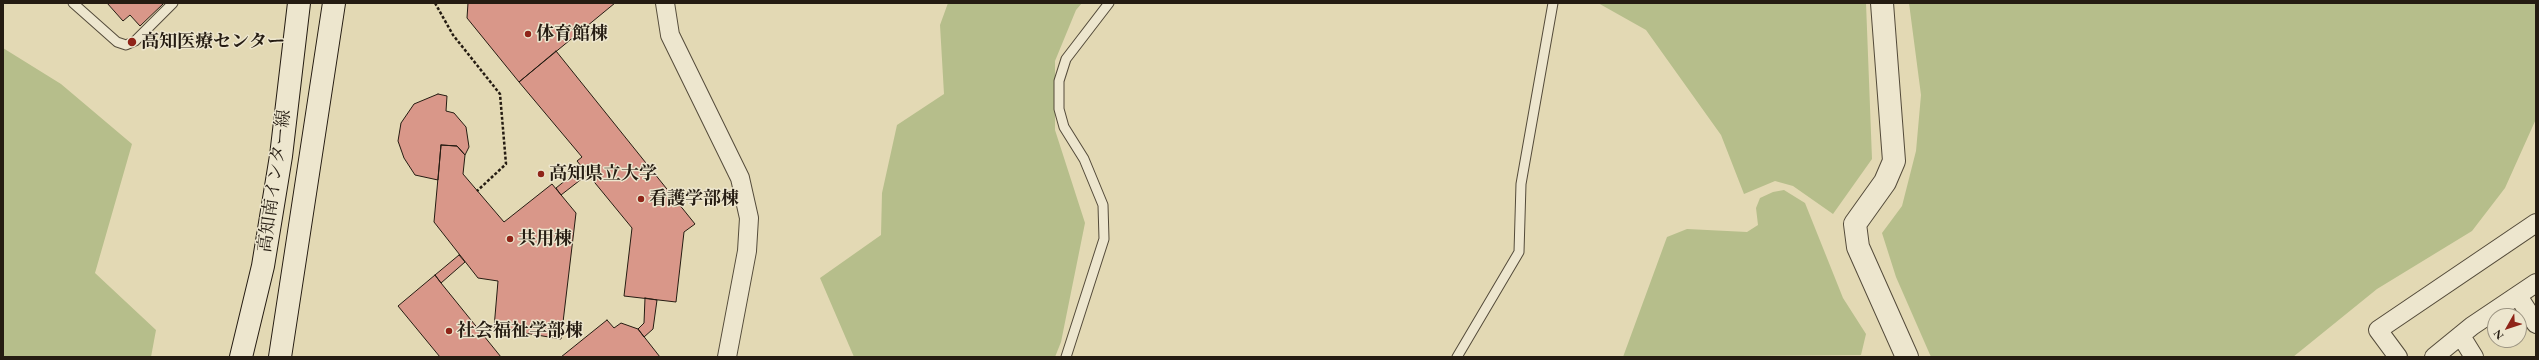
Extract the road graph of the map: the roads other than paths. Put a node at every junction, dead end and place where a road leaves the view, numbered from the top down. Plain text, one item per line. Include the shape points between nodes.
1 (73, 3) edge
2 (174, 3) edge
3 (299, 3) edge
4 (334, 3) edge
5 (665, 3) edge
6 (1109, 3) edge
7 (1553, 3) edge
8 (1882, 3) edge
9 (2536, 224) edge
10 (2536, 284) edge
11 (2518, 296) junction
12 (2536, 324) edge
13 (2461, 336) junction
14 (2441, 355) edge
15 (241, 357) edge
16 (280, 357) edge
17 (727, 357) edge
18 (1066, 357) edge
19 (1457, 357) edge
20 (1907, 357) edge
21 (2398, 357) edge
22 (2474, 357) edge

1 - 2 lane via 117,42 126,45 135,41
3 - 15 main road, 高知南インター線 via 281,156 264,258
4 - 16 main road, 高知南インター線
5 - 17 street via 670,35 740,178 749,218 747,251
6 - 18 lane via 1066,59 1059,81 1058,109 1064,126 1084,159 1103,205 1104,239
7 - 19 lane via 1521,184 1519,252
8 - 20 main road via 1894,160 1885,182 1855,224 1858,247
9 - 21 street via 2378,330
10 - 11 street
11 - 12 street
11 - 13 street
13 - 14 street
13 - 22 street

